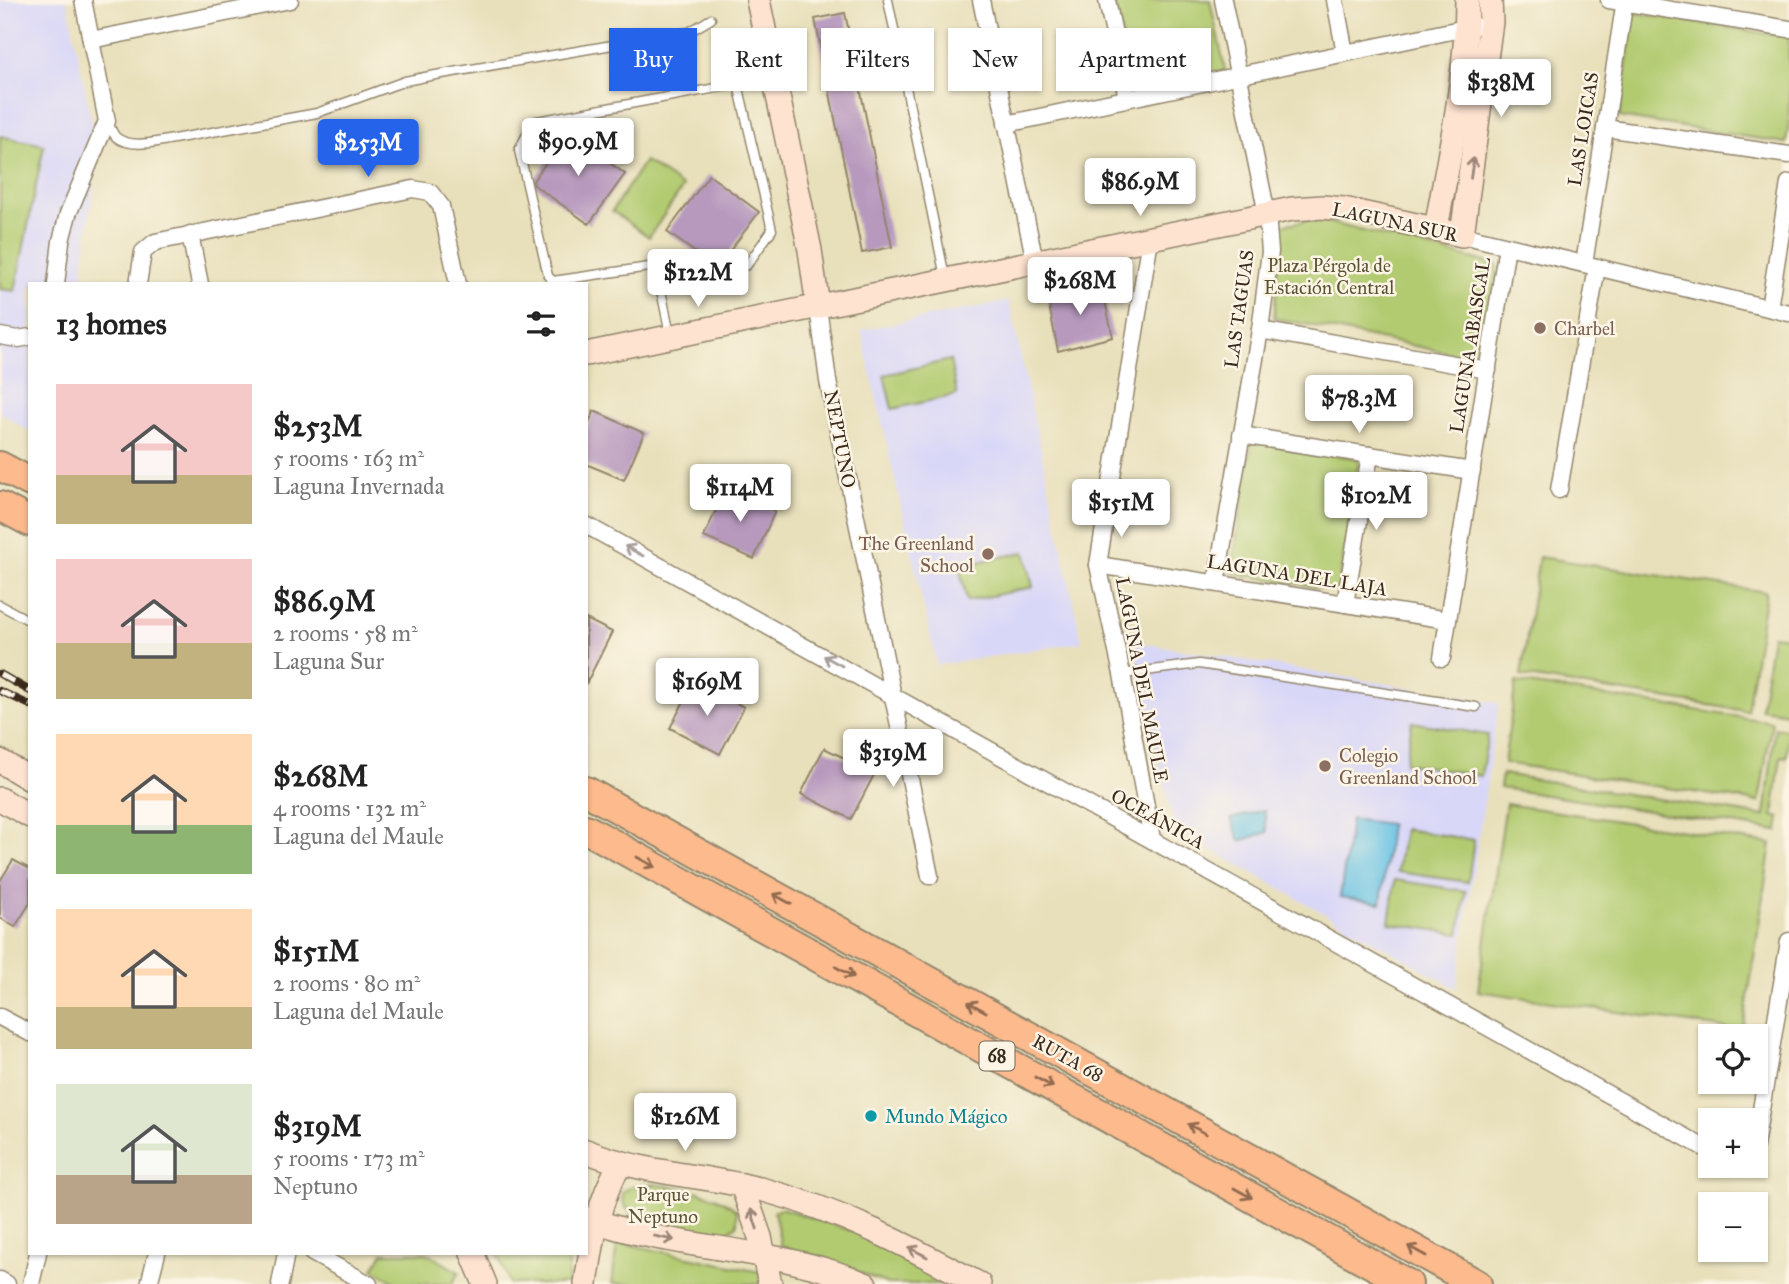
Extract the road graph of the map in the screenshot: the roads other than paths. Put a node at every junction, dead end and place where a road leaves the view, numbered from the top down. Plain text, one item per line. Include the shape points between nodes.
1 (82, 0) edge
2 (290, 0) edge
3 (758, 0) edge
4 (888, 0) edge
5 (981, 0) edge
6 (1107, 0) edge
7 (1223, 0) edge
8 (1335, 0) edge
9 (1467, 0) edge
10 (1619, 1) edge
11 (1490, 11) edge
12 (711, 19) dead end
13 (1467, 27) junction
14 (1789, 29) edge
15 (91, 40) junction
16 (1345, 53) junction
17 (1238, 75) junction
18 (1127, 98) junction
19 (107, 121) junction
20 (1006, 124) junction
21 (1605, 128) junction
22 (1789, 155) edge
23 (1789, 183) edge
24 (1267, 214) junction
25 (1436, 229) junction
26 (190, 234) junction
27 (1462, 235) junction
28 (1150, 238) junction
29 (1507, 246) junction
30 (1035, 262) junction
31 (656, 266) junction
32 (1590, 266) junction
33 (946, 280) junction
34 (56, 282) edge
35 (138, 282) edge
36 (200, 282) edge
37 (458, 282) edge
38 (818, 307) junction
39 (1769, 308) junction
40 (1789, 313) edge
41 (1260, 330) junction
42 (0, 337) edge
43 (28, 337) edge
44 (670, 337) junction
45 (588, 354) edge
46 (1488, 370) junction
47 (1241, 435) junction
48 (0, 453) edge
49 (1370, 455) junction
50 (28, 457) edge
51 (0, 466) edge
52 (1472, 471) junction
53 (28, 481) edge
54 (1559, 490) dead end
55 (0, 506) edge
56 (28, 521) edge
57 (588, 526) edge
58 (1098, 565) junction
59 (1216, 583) junction
60 (0, 604) edge
61 (1345, 604) junction
62 (28, 620) edge
63 (1448, 620) junction
64 (1442, 659) dead end
65 (1122, 674) junction
66 (893, 694) junction
67 (1476, 707) dead end
68 (0, 761) edge
69 (28, 778) edge
70 (588, 792) edge
71 (0, 799) edge
72 (28, 815) edge
73 (588, 831) edge
74 (1152, 839) junction
75 (930, 876) dead end
76 (1789, 941) edge
77 (0, 1017) edge
78 (28, 1032) edge
79 (1761, 1108) edge
80 (1698, 1144) edge
81 (588, 1152) edge
82 (621, 1163) junction
83 (742, 1185) junction
84 (592, 1220) edge
85 (38, 1255) edge
86 (156, 1255) edge
87 (286, 1255) edge
88 (316, 1255) edge
89 (473, 1255) edge
90 (764, 1255) junction
91 (0, 1280) edge
92 (7, 1284) edge
93 (31, 1284) edge
94 (149, 1284) edge
95 (279, 1284) edge
96 (369, 1284) edge
97 (485, 1284) edge
98 (586, 1284) edge
99 (770, 1284) edge
100 (864, 1284) edge
101 (979, 1284) edge
102 (1408, 1284) edge
103 (1477, 1284) edge

1 - 15 street
2 - 15 street
3 - 38 street, NEPTUNO
4 - 33 lane
5 - 20 street
6 - 18 street
7 - 17 street, LAS TAGUAS
8 - 16 street
9 - 13 street
10 - 14 street
10 - 21 street, LAS LOICAS
11 - 13 street
27 -> 11 street
12 - 19 lane via 689,32 405,81 317,113 148,144 115,136
13 - 16 street
13 - 25 street
15 - 19 street
16 - 17 street
17 - 18 street
17 - 24 street, LAS TAGUAS
18 - 20 street
19 - 34 street via 68,214
20 - 30 street
21 - 22 street
21 - 32 street, LAS LOICAS
23 - 39 street
24 - 25 street, LAGUNA SUR via 1307,207 1343,209
24 - 28 street, LAGUNA SUR
24 - 41 street, LAS TAGUAS via 1269,251
25 - 27 street, LAGUNA SUR
26 - 35 street via 146,248
26 - 36 street
26 - 37 street via 422,189 441,205
27 - 29 street, LAGUNA SUR
28 - 30 street, LAGUNA SUR
28 - 58 street, LAGUNA DEL MAULE
29 - 32 street, LAGUNA SUR
29 - 46 street, LAGUNA ABASCAL
30 - 33 street, LAGUNA SUR
31 - 31 lane via 553,281 548,276 519,150 521,142 537,121 738,84 772,230 747,265 697,282
31 - 44 lane
32 - 39 street, LAGUNA SUR
32 - 54 street, LAS LOICAS
33 - 38 street, LAGUNA SUR
38 - 44 street, LAGUNA SUR
38 - 66 street, NEPTUNO via 828,381
39 - 40 street, LAGUNA SUR
41 - 46 street
41 - 47 street, LAS TAGUAS
42 - 43 street
44 - 45 street, LAGUNA SUR
46 - 52 street, LAGUNA ABASCAL
47 - 49 street
47 - 59 street, LAS TAGUAS
48 - 50 highway
49 - 52 street
49 - 61 street
51 - 53 highway
52 - 63 street, LAGUNA ABASCAL
55 - 56 highway
66 -> 57 street, OCEÁNICA
58 - 59 street, LAGUNA DEL LAJA
58 - 65 street, LAGUNA DEL MAULE
59 - 61 street, LAGUNA DEL LAJA
60 - 62 lane
61 - 63 street, LAGUNA DEL LAJA
63 - 64 street, LAGUNA ABASCAL
65 - 67 lane via 1199,664
65 - 74 street, LAGUNA DEL MAULE
66 - 74 street, OCEÁNICA
66 - 75 street, NEPTUNO
68 - 69 street
103 -> 70 highway, RUTA 68 / 68
71 - 72 street
73 -> 102 highway, RUTA 68 / 68
74 - 80 street, OCEÁNICA
76 - 79 street
77 - 78 street
81 - 82 street
82 - 83 street
82 - 84 street
90 -> 83 street
101 -> 83 street via 843,1216
84 -> 90 street via 670,1240
84 - 98 street
85 - 93 street
86 - 94 street
87 - 95 street
88 - 96 street
89 - 97 street
90 - 99 street
90 - 100 street via 819,1266
91 - 92 street

